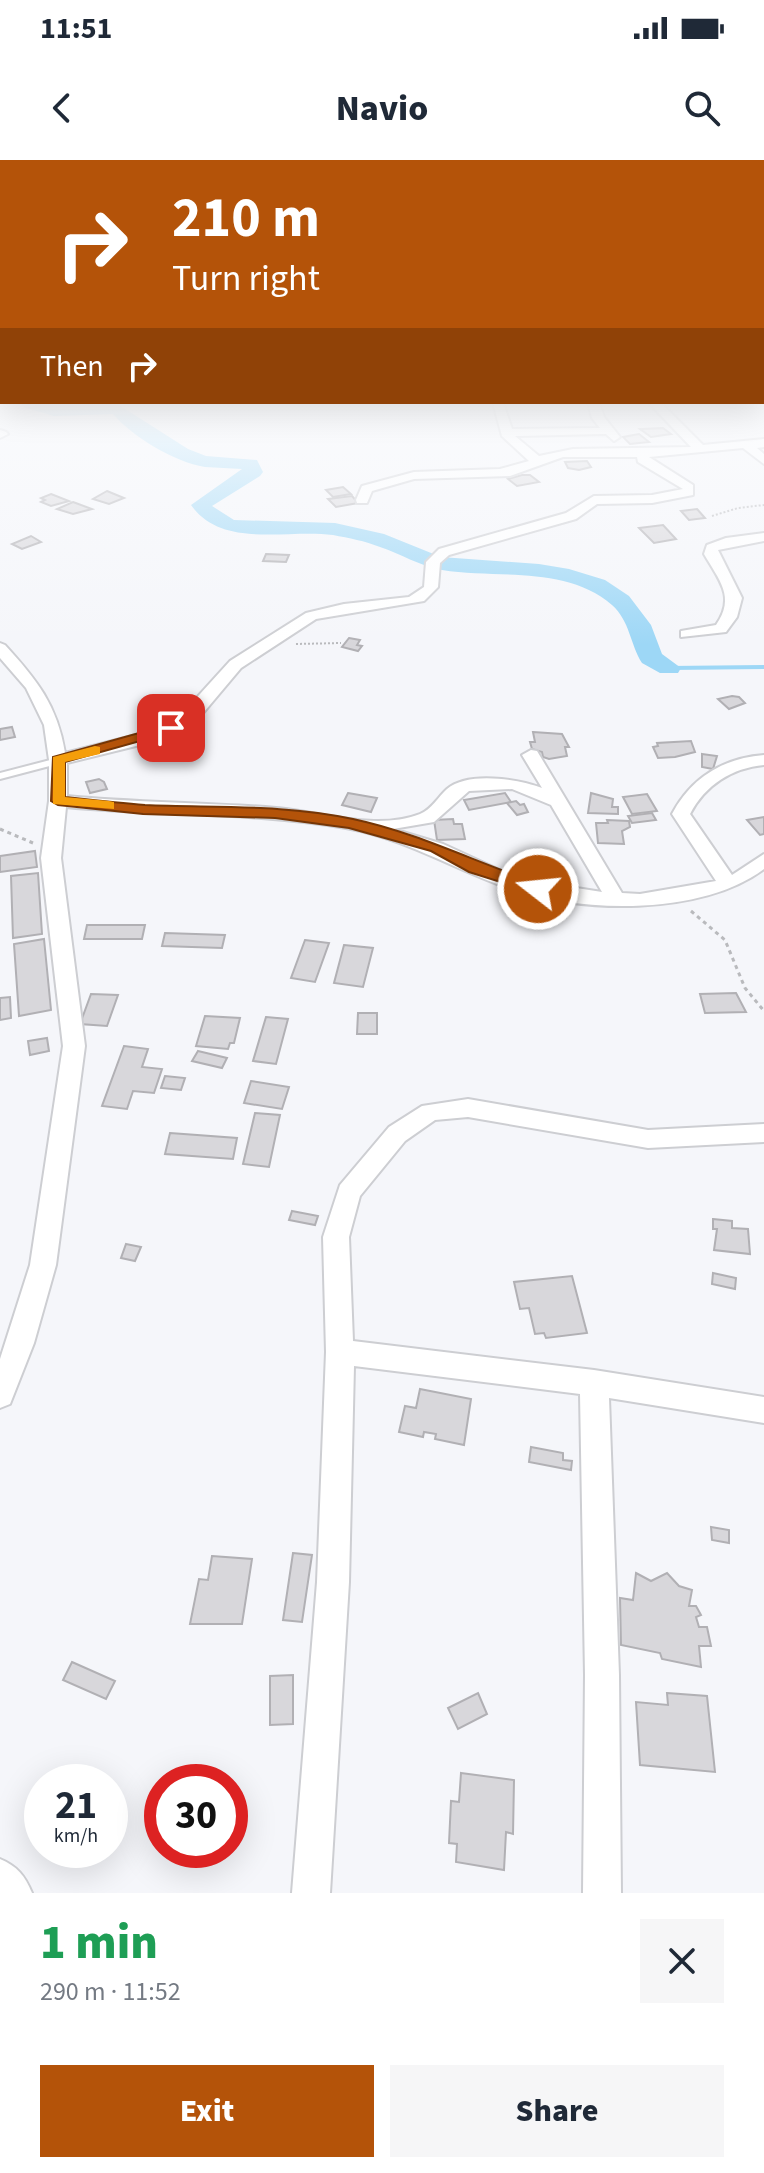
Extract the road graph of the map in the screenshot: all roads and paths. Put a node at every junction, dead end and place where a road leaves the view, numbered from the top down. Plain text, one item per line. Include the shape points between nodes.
1 (381, 484) edge
2 (682, 484) edge
3 (362, 500) dead end
4 (764, 505) edge
5 (712, 516) dead end
6 (764, 537) edge
7 (686, 634) dead end
8 (341, 643) dead end
9 (269, 644) junction
10 (0, 648) edge
11 (531, 755) dead end
12 (58, 760) junction
13 (764, 760) edge
14 (0, 776) edge
15 (58, 801) junction
16 (561, 802) junction
17 (366, 827) junction
18 (0, 829) edge
19 (51, 858) junction
20 (764, 860) edge
21 (728, 884) junction
22 (674, 895) junction
23 (616, 899) junction
24 (764, 1011) edge
25 (764, 1133) edge
26 (340, 1352) junction
27 (594, 1383) junction
28 (0, 1395) edge
29 (764, 1410) edge
30 (0, 1877) edge
31 (13, 1893) edge
32 (311, 1893) edge
33 (602, 1893) edge

1 - 3 street via 366,489
2 - 9 street via 689,492 594,500 571,516 444,552 433,562 431,585 416,601 309,617
4 - 5 path
6 - 7 street via 712,548 732,586 734,605 721,629
8 - 9 path
9 - 12 street via 231,667 186,720
10 - 12 street via 33,686 52,725
11 - 16 street
12 - 14 lane
12 - 15 street
13 - 21 street via 740,764 705,782 681,814
15 - 17 street via 275,813
15 - 19 street
16 - 17 street via 514,784 466,786 428,818
16 - 23 street
17 - 23 street via 436,848 515,884
18 - 19 path via 28,839
19 - 28 street via 74,1046 43,1265
20 - 21 street
21 - 22 street
22 - 23 street
22 - 24 path via 726,941 739,981
25 - 26 street via 648,1139 468,1108 430,1112 397,1134 349,1192 336,1237
26 - 27 street
26 - 32 street via 333,1582
27 - 29 street
27 - 33 street
30 - 31 street

